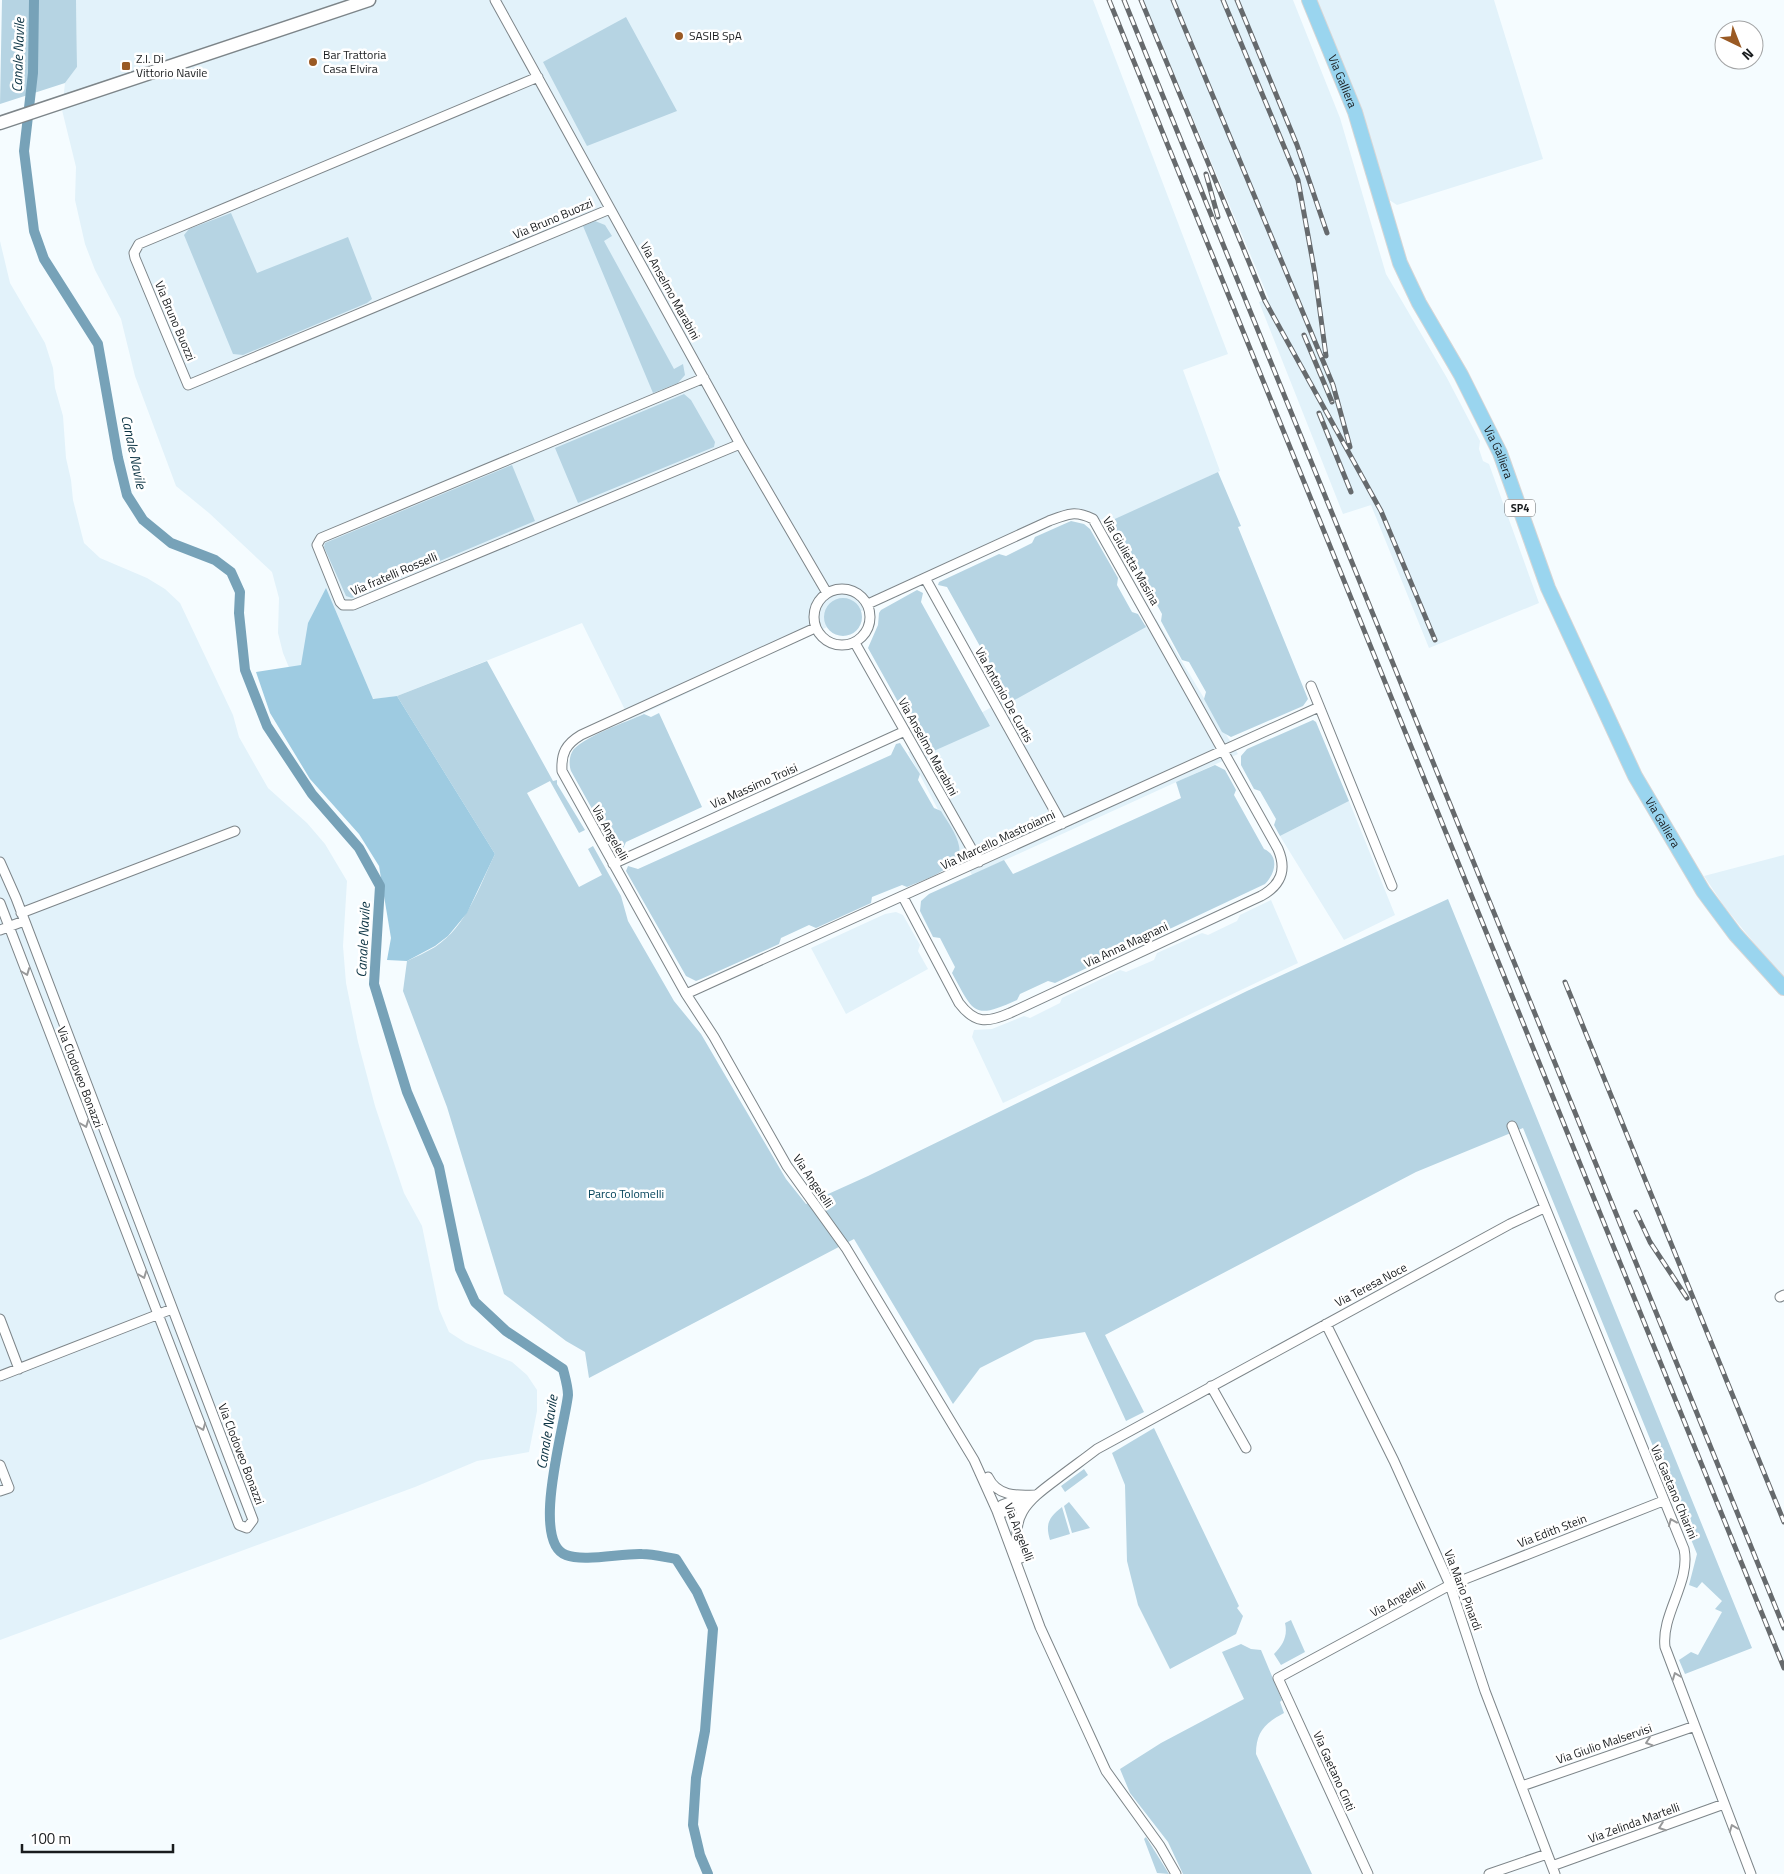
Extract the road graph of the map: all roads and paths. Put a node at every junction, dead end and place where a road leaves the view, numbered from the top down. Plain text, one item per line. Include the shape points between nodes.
1 (369, 0) edge
2 (495, 0) edge
3 (1309, 0) edge
4 (538, 77) junction
5 (0, 123) edge
6 (610, 209) junction
7 (704, 378) junction
8 (740, 444) junction
9 (925, 578) junction
10 (827, 593) junction
11 (868, 604) junction
12 (815, 628) junction
13 (855, 643) junction
14 (1311, 686) dead end
15 (1319, 708) junction
16 (905, 731) junction
17 (1224, 751) junction
18 (1062, 824) junction
19 (235, 831) dead end
20 (0, 862) edge
21 (979, 862) junction
22 (613, 864) junction
23 (1392, 886) dead end
24 (903, 897) junction
25 (0, 903) edge
26 (23, 917) junction
27 (4, 928) edge
28 (1784, 988) edge
29 (686, 994) junction
30 (1512, 1126) dead end
31 (1544, 1208) junction
32 (172, 1309) junction
33 (159, 1315) junction
34 (0, 1318) edge
35 (1326, 1324) junction
36 (19, 1368) junction
37 (0, 1376) edge
38 (1212, 1386) junction
39 (962, 1441) junction
40 (1246, 1448) dead end
41 (0, 1465) edge
42 (0, 1491) edge
43 (1029, 1498) junction
44 (1664, 1501) junction
45 (997, 1510) junction
46 (1450, 1585) junction
47 (1036, 1618) junction
48 (1278, 1678) joint
49 (1695, 1726) junction
50 (1522, 1786) junction
51 (1724, 1804) junction
52 (1547, 1854) junction
53 (1553, 1870) edge
54 (1176, 1874) edge
55 (1368, 1874) edge
56 (1489, 1874) edge
57 (1750, 1874) edge

1 - 5 street
2 - 4 street, Via Anselmo Marabini
3 - 28 main road, Via Galliera / SP4 via 1355,112 1400,262 1500,453 1548,588 1635,776 1703,890 1735,934
4 - 6 street, Via Anselmo Marabini
4 - 6 street, Via Bruno Buozzi via 139,244 135,258 188,385
6 - 7 street, Via Anselmo Marabini
7 - 8 street, Via Anselmo Marabini
7 - 8 street, Via fratelli Rosselli via 321,538 317,545 340,602 353,605
8 - 10 street, Via Anselmo Marabini
9 - 11 street, Via Giulietta Masina
9 - 17 street, Via Giulietta Masina via 1049,520 1081,513 1094,519
9 - 18 street, Via Antonio De Curtis
10 - 11 street via 844,589 854,591
10 - 12 street via 818,601 814,611
11 - 13 street via 870,624
12 - 13 street via 826,642 836,645
12 - 22 street, Via Angelelli via 588,731 569,743 564,750 562,771
13 - 16 street, Via Anselmo Marabini
14 - 15 street
15 - 17 street, Via Marcello Mastroianni
15 - 23 street
16 - 21 street, Via Anselmo Marabini
16 - 22 street, Via Massimo Troisi
17 - 18 street, Via Marcello Mastroianni
17 - 24 street, Via Anna Magnani via 1282,858 1282,876 1277,883 1261,896 1010,1013 986,1021 967,1014
18 - 21 street, Via Marcello Mastroianni
19 - 26 street
20 - 26 street, Via Clodoveo Bonazzi
21 - 24 street, Via Marcello Mastroianni
22 - 29 street, Via Angelelli
24 - 29 street, Via Marcello Mastroianni
25 - 27 street, Via Clodoveo Bonazzi
26 - 27 street
26 - 32 street, Via Clodoveo Bonazzi
27 -> 33 street, Via Clodoveo Bonazzi
29 - 39 street, Via Angelelli via 787,1166 846,1248
30 - 31 street, Via Gaetano Chiarini
31 - 35 street, Via Teresa Noce via 1518,1219
31 - 44 street, Via Gaetano Chiarini
32 - 33 street
33 -> 32 street, Via Clodoveo Bonazzi via 239,1525 247,1528 253,1520
33 - 36 street
34 - 36 street
35 - 38 street, Via Teresa Noce
35 - 46 street, Via Mario Pinardi
36 - 37 street
38 - 40 street
38 - 43 street, Via Teresa Noce via 1097,1449
39 - 43 street via 976,1455 991,1484 1005,1494
39 - 45 street, Via Angelelli
41 - 42 street via 9,1488
43 - 45 street, Via Teresa Noce via 1002,1505
43 - 47 street via 1016,1526 1016,1541 1029,1576
44 - 46 street, Via Edith Stein
49 -> 44 street, Via Gaetano Chiarini via 1664,1640 1686,1557
45 - 47 street, Via Angelelli
46 - 48 street, Via Angelelli
46 - 50 street, Via Mario Pinardi via 1485,1691
47 - 54 street, Via Angelelli via 1106,1771 1160,1846
48 - 55 street, Via Gaetano Cinti
49 -> 50 street, Via Giulio Malservisi
49 - 51 street, Via Gaetano Chiarini
50 - 52 street, Via Mario Pinardi
51 -> 53 street, Via Zelinda Martelli
57 -> 51 street, Via Gaetano Chiarini
52 - 53 street, Via Mario Pinardi
52 - 56 street

